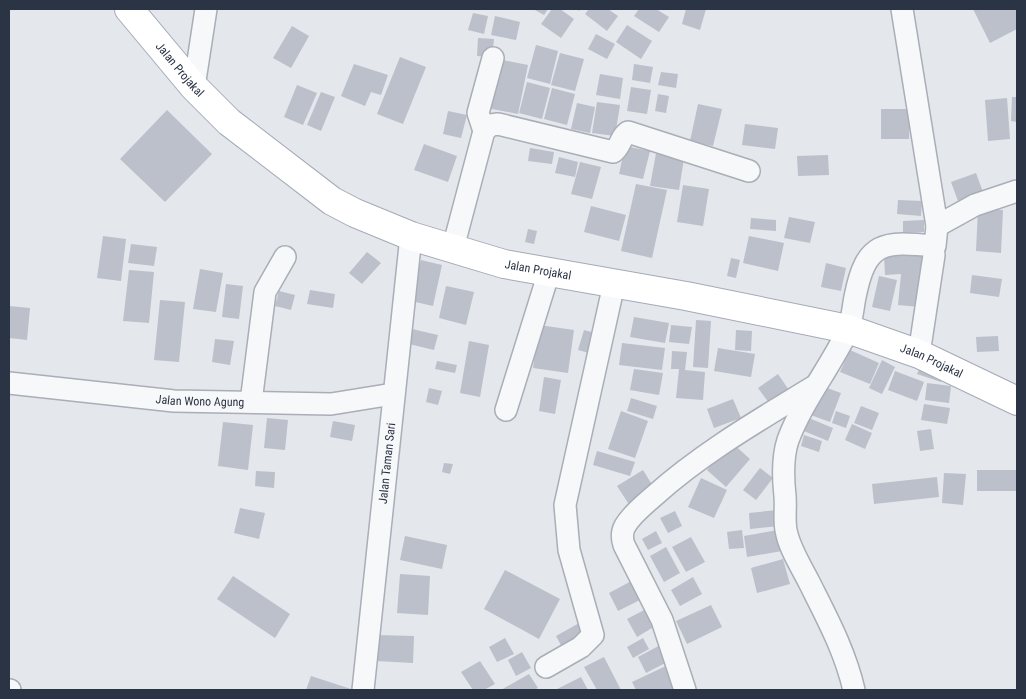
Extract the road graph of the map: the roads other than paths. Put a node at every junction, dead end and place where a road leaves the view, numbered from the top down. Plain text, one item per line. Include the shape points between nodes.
1 (129, 9) edge
2 (206, 9) edge
3 (902, 9) edge
4 (493, 58) dead end
5 (194, 87) junction
6 (484, 131) junction
7 (749, 170) dead end
8 (1017, 191) edge
9 (937, 226) junction
10 (411, 236) junction
11 (453, 248) junction
12 (934, 256) dead end
13 (285, 257) dead end
14 (549, 272) junction
15 (614, 284) junction
16 (848, 329) junction
17 (919, 354) junction
18 (9, 384) edge
19 (814, 387) junction
20 (393, 394) junction
21 (1017, 401) edge
22 (251, 402) junction
23 (506, 410) dead end
24 (546, 667) dead end
25 (364, 690) edge
26 (685, 690) edge
27 (854, 690) edge

1 - 5 main road, Jalan Projakal
2 - 5 street
3 - 9 street
4 - 6 street via 478,113
5 - 10 main road, Jalan Projakal via 229,122 332,201 355,214
6 - 7 street via 498,124 613,152 628,132
6 - 11 street
8 - 9 street via 975,205
9 - 16 street via 935,246 907,243 886,246 875,250 866,260 859,276
10 - 11 main road, Jalan Projakal
10 - 20 street, Jalan Taman Sari
11 - 14 main road, Jalan Projakal via 504,264
12 - 17 street
13 - 22 street via 265,292
14 - 15 main road, Jalan Projakal
14 - 23 street
15 - 16 main road, Jalan Projakal
15 - 24 street via 565,505 569,550 592,635 581,647
16 - 17 main road, Jalan Projakal
16 - 19 street
17 - 21 main road, Jalan Projakal
18 - 22 street, Jalan Wono Agung via 174,401
19 - 26 street via 735,435 668,483 636,512 624,528 624,545 662,620
19 - 27 street via 788,441 782,472 786,530 848,664
20 - 22 street, Jalan Wono Agung via 331,404
20 - 25 street, Jalan Taman Sari

